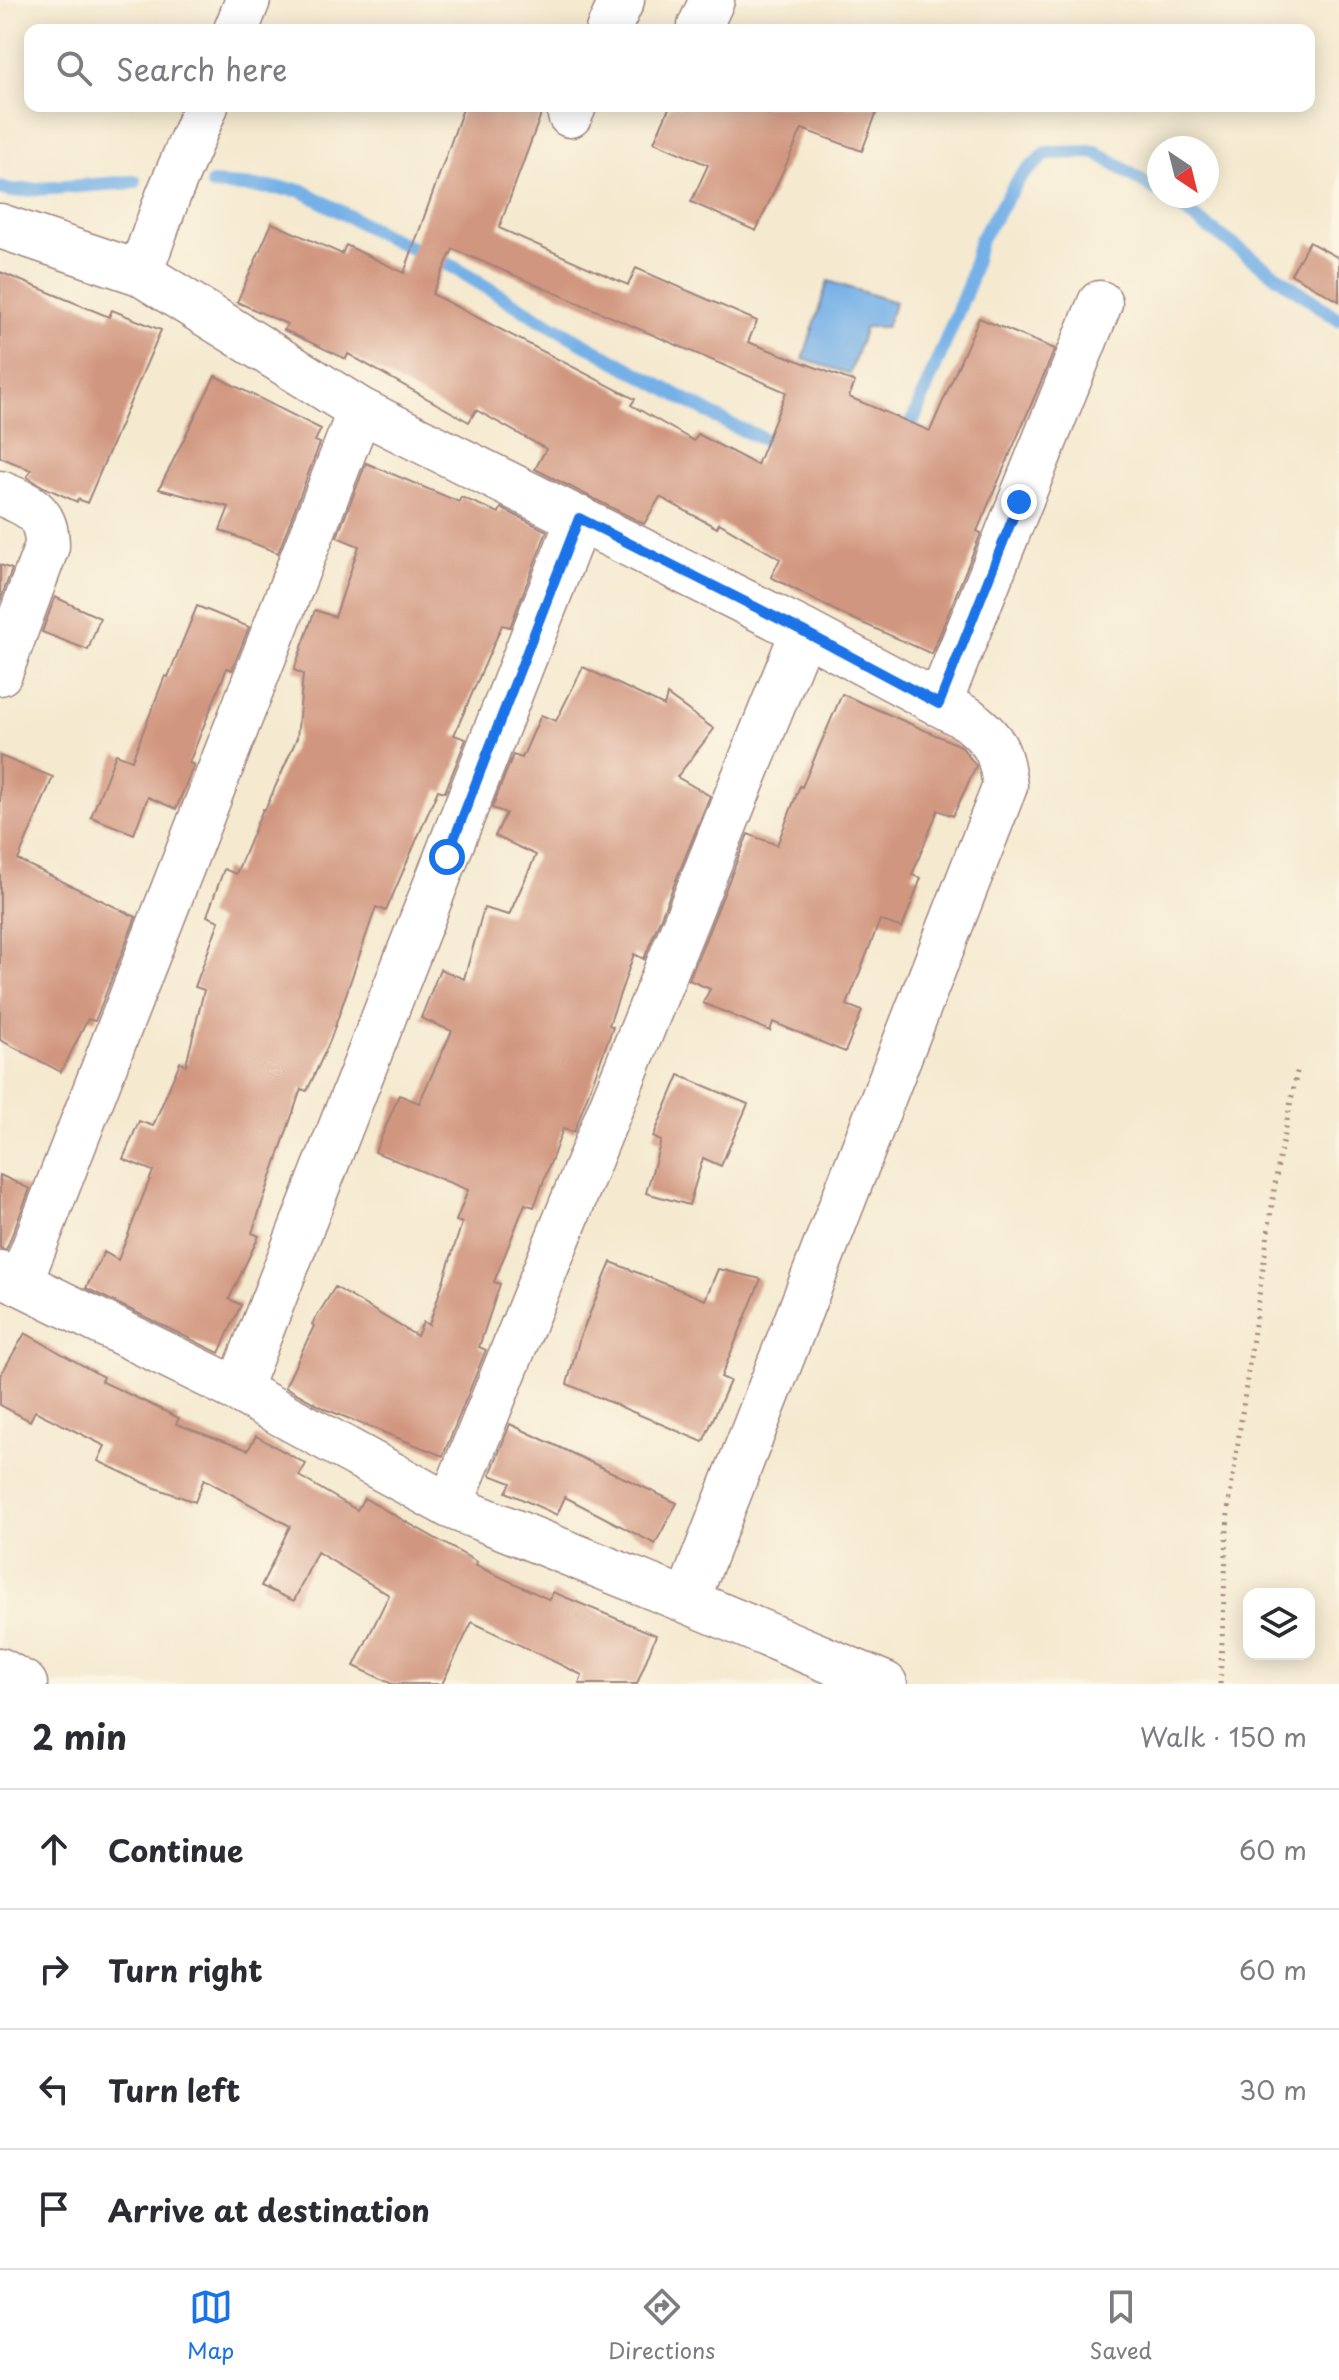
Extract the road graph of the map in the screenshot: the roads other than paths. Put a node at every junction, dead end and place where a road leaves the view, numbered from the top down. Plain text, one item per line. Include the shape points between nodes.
1 (248, 0) edge
2 (622, 0) edge
3 (238, 24) edge
4 (611, 24) edge
5 (203, 112) edge
6 (0, 226) edge
7 (140, 273) junction
8 (1100, 303) dead end
9 (360, 410) junction
10 (0, 493) edge
11 (579, 518) junction
12 (803, 631) junction
13 (0, 673) edge
14 (939, 704) junction
15 (10, 1278) edge
16 (238, 1390) junction
17 (450, 1506) junction
18 (687, 1601) junction
19 (0, 1670) edge
20 (25, 1684) edge
21 (885, 1684) edge

1 - 3 street
2 - 4 street
5 - 7 street
6 - 7 street
7 - 9 street
8 - 14 street
9 - 11 street
9 - 15 street
10 - 13 street via 39,515 47,529 47,546
11 - 12 street
11 - 16 street
12 - 14 street
12 - 17 street
14 - 18 street via 991,737 1005,786
15 - 16 street
16 - 17 street
17 - 18 street
18 - 21 street
19 - 20 street

